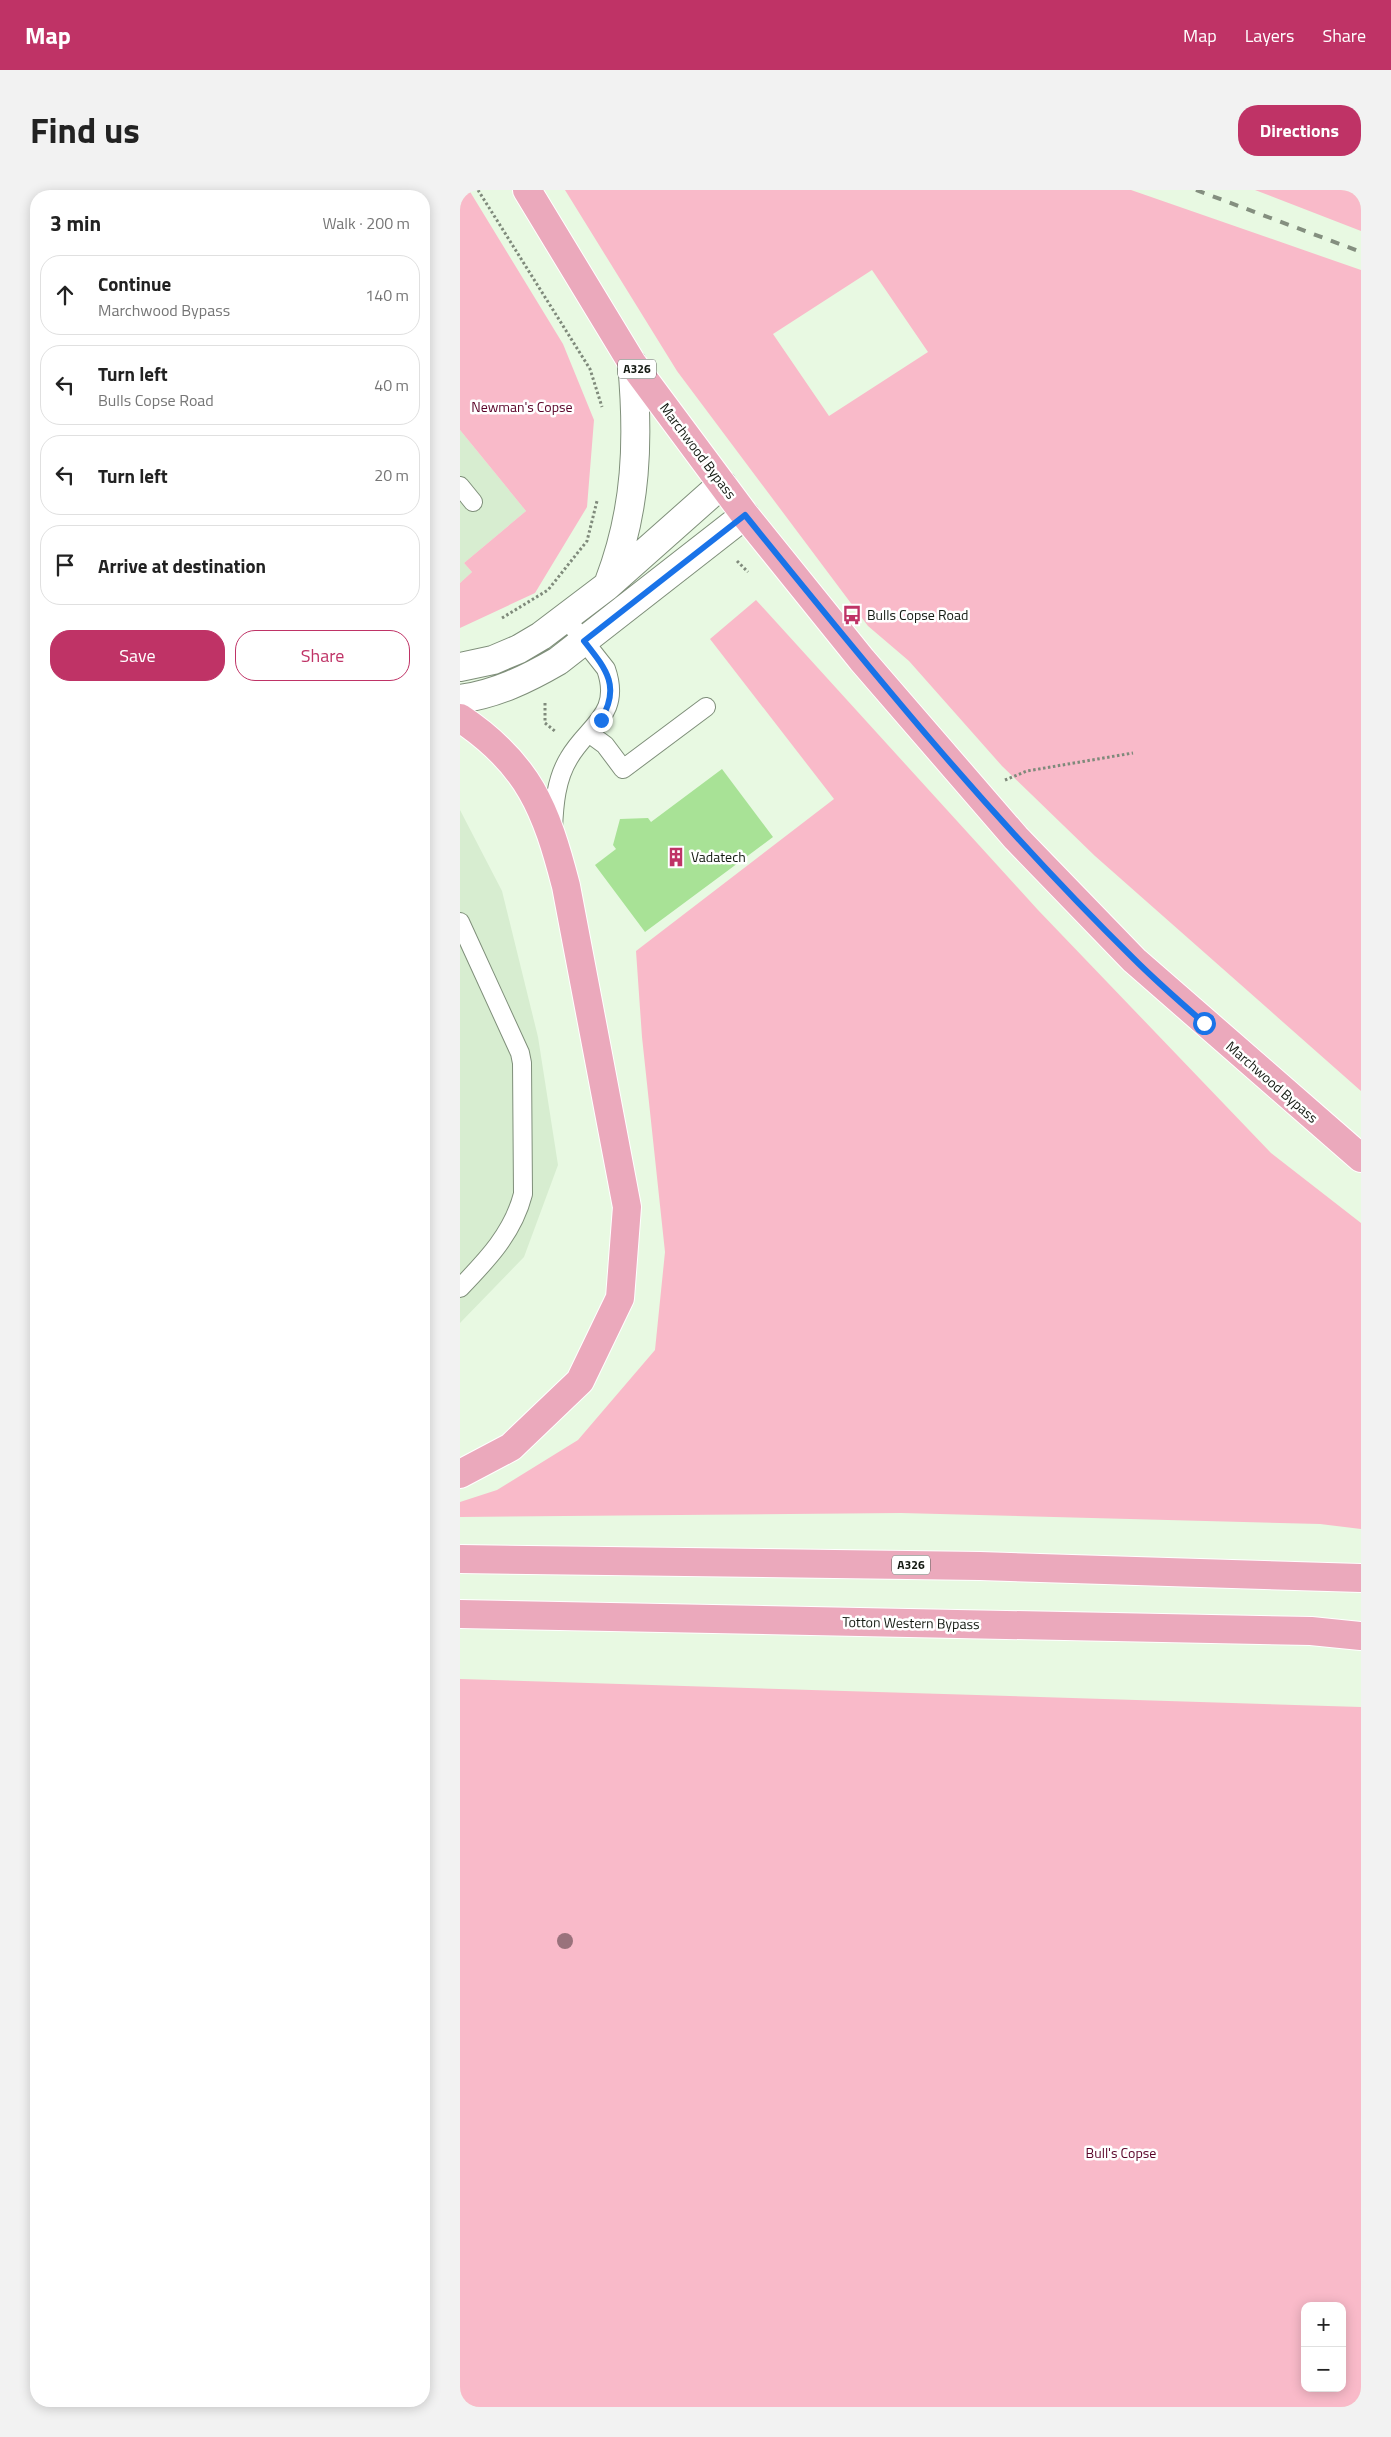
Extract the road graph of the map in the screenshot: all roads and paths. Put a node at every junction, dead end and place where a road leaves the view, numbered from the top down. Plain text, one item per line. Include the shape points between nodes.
1 (478, 190) edge
2 (527, 190) edge
3 (632, 363) junction
4 (605, 414) dead end
5 (722, 484) junction
6 (460, 486) edge
7 (598, 496) dead end
8 (473, 502) dead end
9 (745, 515) junction
10 (607, 586) junction
11 (502, 618) dead end
12 (565, 618) junction
13 (584, 641) junction
14 (460, 667) edge
15 (542, 694) dead end
16 (460, 700) edge
17 (706, 707) dead end
18 (460, 718) edge
19 (590, 734) junction
20 (576, 748) junction
21 (1134, 753) dead end
22 (977, 792) junction
23 (553, 834) junction
24 (460, 922) edge
25 (1361, 1158) edge
26 (460, 1288) edge
27 (460, 1474) edge
28 (460, 1559) edge
29 (1361, 1578) edge
30 (460, 1614) edge
31 (1361, 1636) edge

1 - 4 path via 590,369
2 - 3 main road, Marchwood Bypass / A326
3 - 5 main road, Marchwood Bypass / A326
3 - 10 street via 637,418 636,467 624,538
5 - 9 main road, Marchwood Bypass / A326
5 - 10 street
6 - 8 lane
7 - 11 path via 586,541 548,590
9 - 13 street
9 - 22 main road, Marchwood Bypass / A326 via 862,660
10 - 12 street
12 - 13 lane
12 - 14 street via 519,650
13 - 16 street via 532,676 491,693
13 - 19 lane via 606,669 610,688 608,708
15 - 20 path via 545,723
17 - 19 lane via 623,769 605,745
18 - 23 main road via 500,748 532,789
19 - 20 lane
20 - 23 lane via 560,777
21 - 22 path via 1027,771
22 - 25 main road, Marchwood Bypass / A326 via 1016,838 1134,960
23 - 27 main road via 566,886 627,1207 620,1298 580,1381 511,1447
24 - 26 lane via 520,1053 522,1194 508,1231 488,1259
28 - 29 main road, A326 via 980,1566
30 - 31 main road, Totton Western Bypass via 1301,1631

